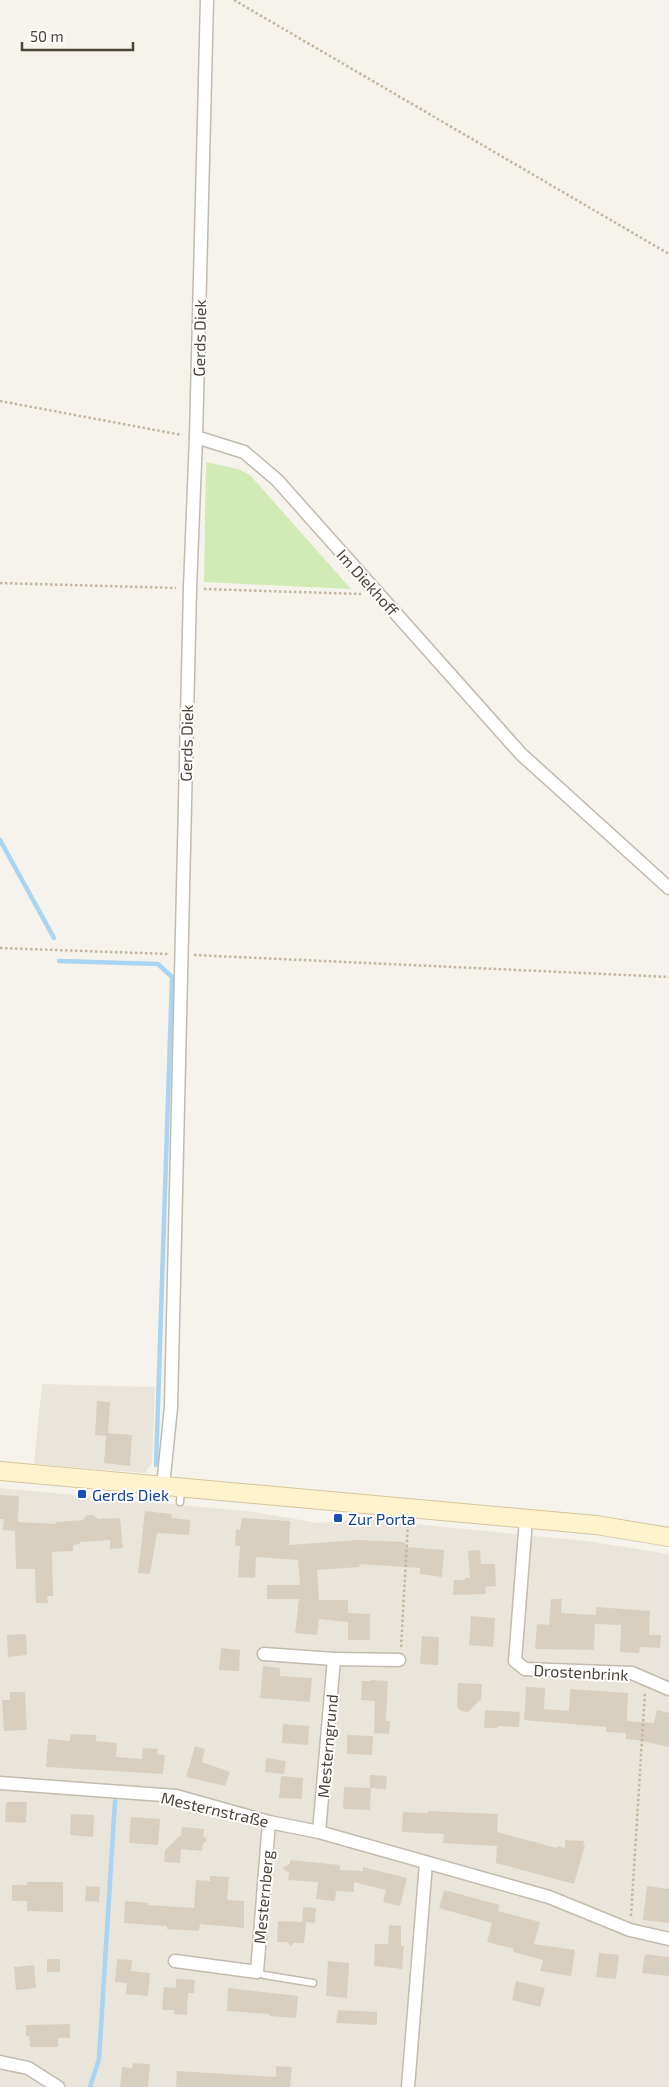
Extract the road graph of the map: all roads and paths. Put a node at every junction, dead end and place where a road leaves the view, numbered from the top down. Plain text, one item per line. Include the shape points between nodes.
1 (207, 0) edge
2 (234, 0) edge
3 (669, 254) edge
4 (0, 401) edge
5 (196, 437) junction
6 (0, 584) edge
7 (190, 588) junction
8 (378, 594) junction
9 (669, 888) edge
10 (0, 948) edge
11 (183, 954) junction
12 (669, 977) edge
13 (0, 1471) edge
14 (163, 1486) junction
15 (410, 1509) junction
16 (526, 1519) junction
17 (669, 1537) edge
18 (264, 1654) dead end
19 (334, 1659) junction
20 (399, 1660) joint
21 (646, 1678) junction
22 (669, 1689) edge
23 (0, 1782) edge
24 (270, 1822) junction
25 (319, 1832) junction
26 (426, 1863) junction
27 (630, 1930) junction
28 (669, 1939) edge
29 (175, 1961) dead end
30 (257, 1972) junction
31 (313, 1983) dead end
32 (0, 2062) edge
33 (58, 2087) edge
34 (408, 2087) edge

1 - 5 street, Gerds Diek
2 - 3 path
4 - 5 path
5 - 7 street, Gerds Diek
5 - 8 street, Im Diekhoff via 244,452 277,480
6 - 7 path
7 - 8 path
7 - 11 street, Gerds Diek
8 - 9 street, Im Diekhoff via 521,754
10 - 11 path
11 - 12 path
11 - 14 street, Gerds Diek via 171,1407
13 - 14 main road via 144,1491
14 - 15 main road via 181,1495
15 - 16 main road
15 - 20 path
16 - 17 main road via 596,1525
16 - 21 street, Drostenbrink via 515,1661 525,1668 632,1673
18 - 19 street
19 - 20 street
19 - 25 street, Mesterngrund
21 - 22 street, Drostenbrink
21 - 27 path
23 - 24 street, Mesternstraße via 176,1796
24 - 25 street, Mesternstraße
24 - 30 street, Mesternberg
25 - 26 street, Mesternstraße
26 - 27 street, Mesternstraße via 549,1897
26 - 34 street
27 - 28 street, Mesternstraße
29 - 30 street
30 - 31 lane
32 - 33 street via 28,2068

